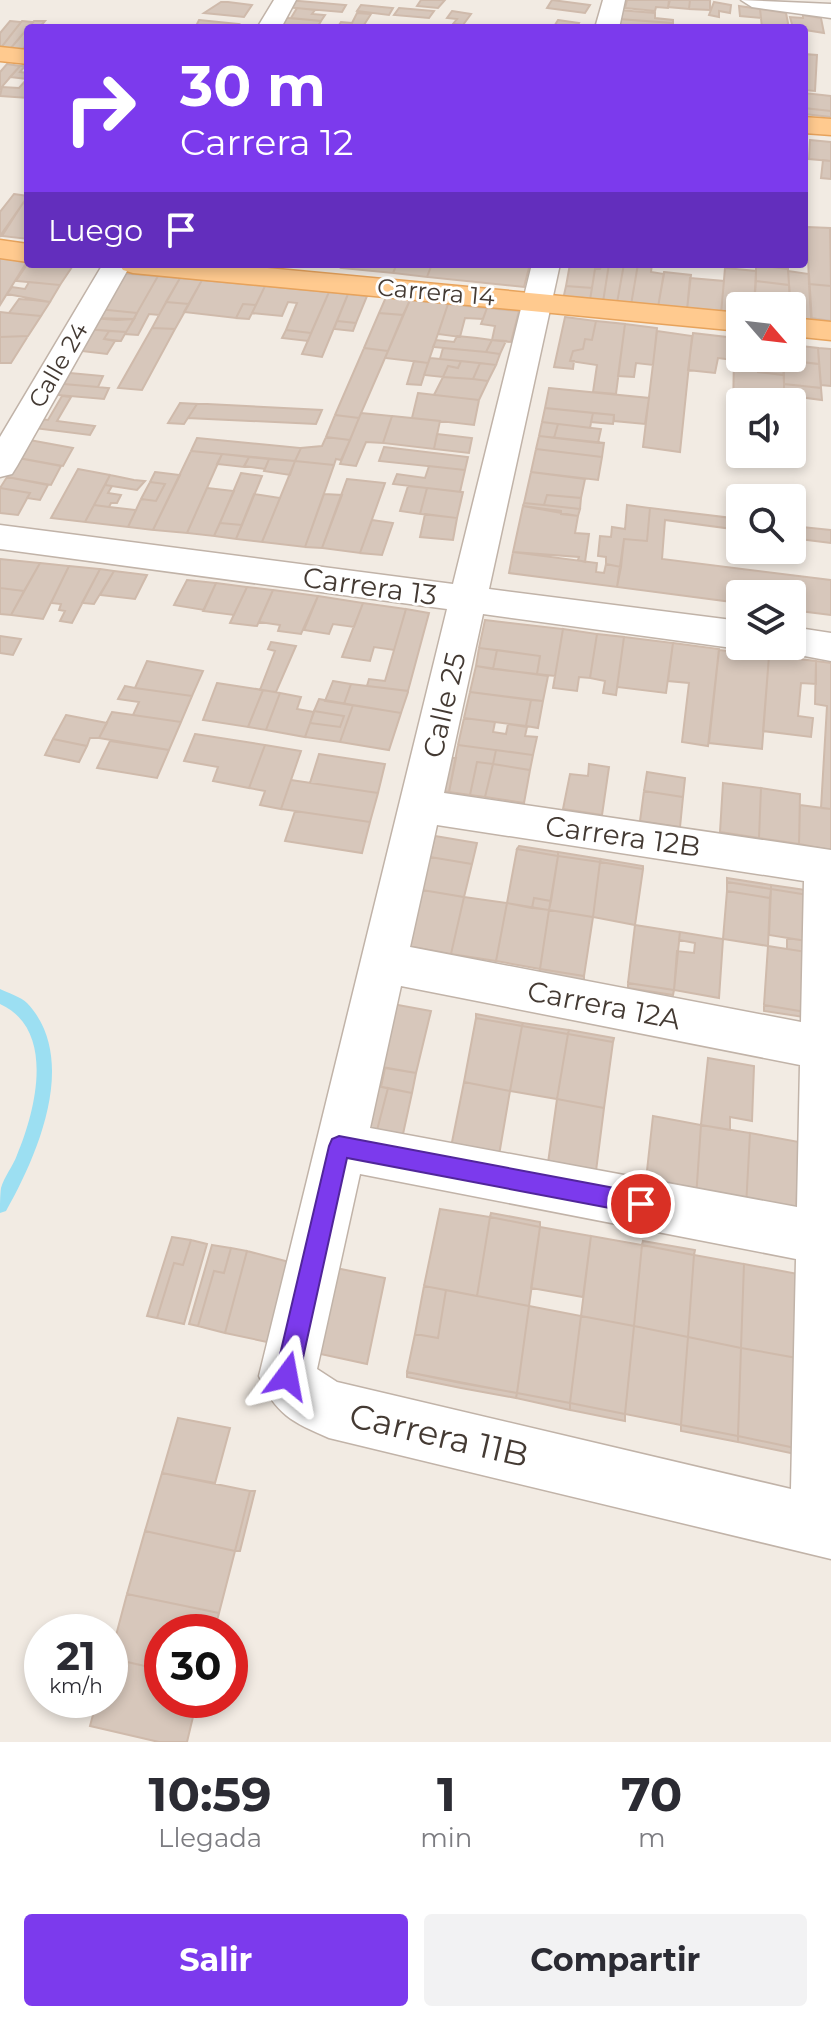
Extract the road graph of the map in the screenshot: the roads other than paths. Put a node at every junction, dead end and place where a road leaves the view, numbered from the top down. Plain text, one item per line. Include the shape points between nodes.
1 (285, 0) edge
2 (614, 0) edge
3 (752, 0) edge
4 (821, 7) edge
5 (271, 24) edge
6 (608, 24) edge
7 (0, 54) edge
8 (24, 57) edge
9 (808, 125) edge
10 (831, 127) edge
11 (0, 249) edge
12 (24, 252) edge
13 (115, 268) edge
14 (175, 268) edge
15 (545, 268) edge
16 (536, 302) junction
17 (726, 321) edge
18 (806, 328) edge
19 (831, 331) edge
20 (0, 466) edge
21 (0, 537) edge
22 (470, 599) junction
23 (726, 633) edge
24 (806, 643) edge
25 (831, 647) edge
26 (420, 806) junction
27 (383, 962) junction
28 (824, 1048) junction
29 (828, 1102) edge
30 (339, 1146) junction
31 (827, 1239) edge
32 (826, 1528) edge

1 - 5 street
2 - 6 street
3 - 4 street
7 - 8 main road
9 - 10 main road
11 - 12 main road
13 - 20 street, Calle 24
14 - 16 main road, Carrera 14
15 - 16 street, Calle 25
16 - 17 main road, Carrera 14
16 - 22 street, Calle 25
18 - 19 main road
21 - 22 street, Carrera 13
22 - 23 street, Carrera 13
22 - 26 street, Calle 25
24 - 25 street
26 - 27 street, Calle 25
26 - 28 street, Carrera 12B via 826,866
27 - 28 street, Carrera 12A
27 - 30 street, Calle 25
28 - 29 street
29 - 31 street
30 - 31 street
30 - 32 street, Carrera 11B via 287,1376 301,1394 329,1409
31 - 32 street

